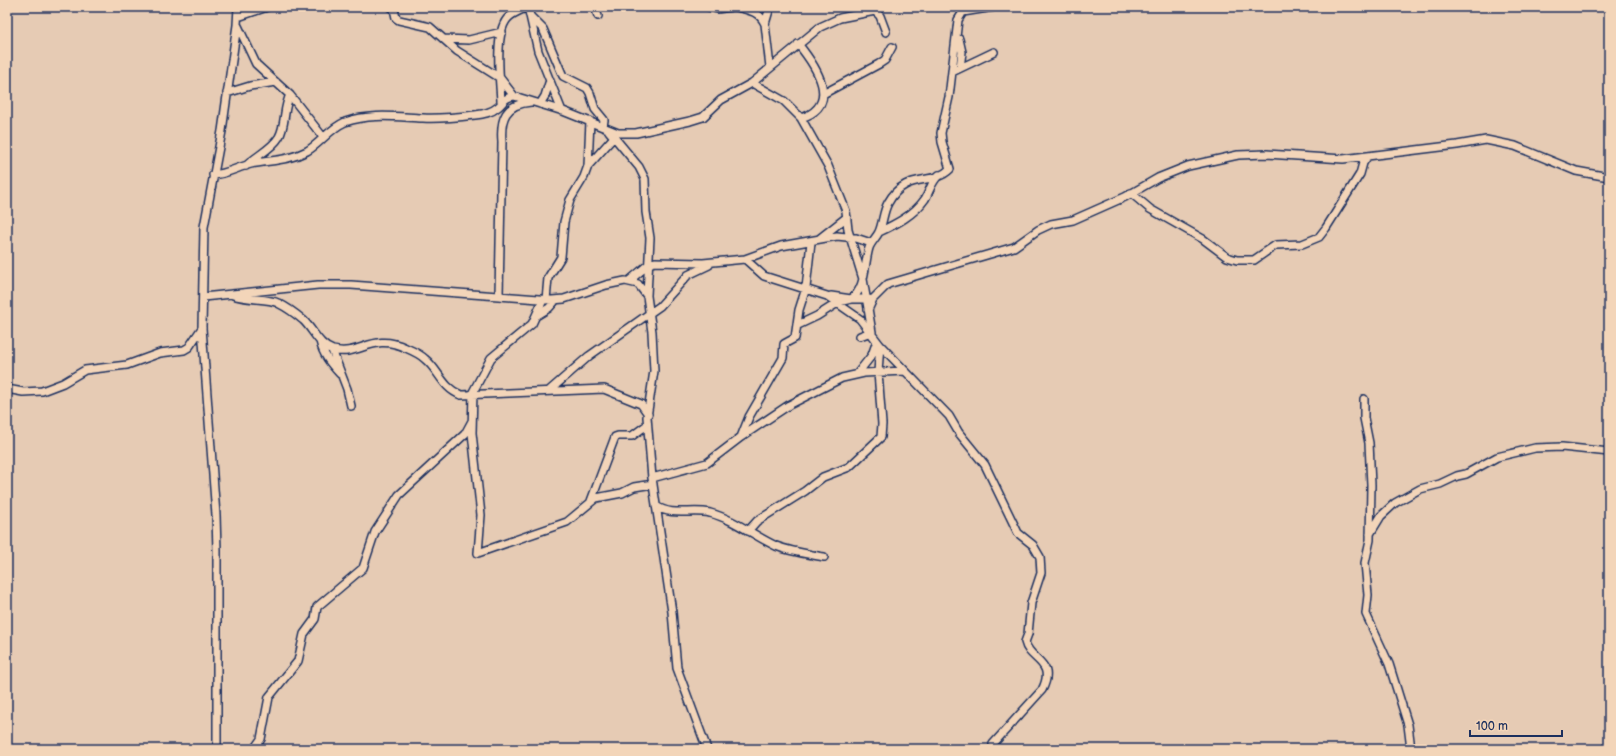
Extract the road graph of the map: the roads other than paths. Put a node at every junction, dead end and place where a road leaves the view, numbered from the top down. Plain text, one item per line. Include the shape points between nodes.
1 (238, 7) edge
2 (267, 7) edge
3 (391, 7) edge
4 (401, 7) edge
5 (528, 7) edge
6 (595, 7) edge
7 (709, 7) edge
8 (731, 7) edge
9 (736, 7) edge
10 (770, 7) edge
11 (994, 7) edge
12 (530, 16) junction
13 (598, 16) dead end
14 (396, 18) junction
15 (238, 21) junction
16 (765, 24) junction
17 (502, 32) junction
18 (886, 32) dead end
19 (957, 35) junction
20 (444, 39) junction
21 (798, 44) junction
22 (892, 47) dead end
23 (994, 52) dead end
24 (770, 67) junction
25 (960, 68) junction
26 (952, 72) junction
27 (500, 78) junction
28 (276, 82) junction
29 (549, 83) junction
30 (752, 83) junction
31 (227, 93) junction
32 (823, 94) junction
33 (290, 95) junction
34 (514, 96) junction
35 (501, 102) junction
36 (537, 103) junction
37 (562, 111) junction
38 (801, 118) junction
39 (590, 121) junction
40 (606, 129) junction
41 (323, 137) junction
42 (614, 138) junction
43 (1367, 157) junction
44 (246, 166) junction
45 (588, 166) junction
46 (941, 174) junction
47 (213, 175) junction
48 (1609, 177) edge
49 (1131, 193) junction
50 (847, 217) junction
51 (879, 232) junction
52 (850, 237) junction
53 (819, 239) junction
54 (872, 243) junction
55 (811, 244) junction
56 (745, 259) junction
57 (714, 262) junction
58 (649, 264) junction
59 (863, 279) junction
60 (629, 281) junction
61 (806, 288) junction
62 (230, 294) junction
63 (499, 295) junction
64 (647, 296) junction
65 (827, 296) junction
66 (203, 297) junction
67 (851, 299) junction
68 (870, 299) junction
69 (544, 300) junction
70 (556, 300) junction
71 (839, 302) junction
72 (650, 312) junction
73 (536, 316) junction
74 (798, 325) junction
75 (202, 328) junction
76 (860, 336) dead end
77 (875, 338) junction
78 (320, 341) junction
79 (332, 350) junction
80 (904, 371) junction
81 (878, 372) junction
82 (857, 374) junction
83 (342, 376) junction
84 (7, 389) edge
85 (550, 390) junction
86 (473, 394) junction
87 (1364, 399) dead end
88 (351, 406) dead end
89 (648, 414) junction
90 (472, 421) junction
91 (648, 425) junction
92 (741, 437) junction
93 (1609, 452) edge
94 (652, 481) junction
95 (590, 501) junction
96 (656, 506) junction
97 (748, 531) junction
98 (1370, 534) junction
99 (824, 557) dead end
100 (993, 744) dead end
101 (216, 749) edge
102 (254, 749) edge
103 (706, 749) edge
104 (1411, 749) edge

1 - 15 street
2 - 15 street
3 - 14 street
4 - 14 street
5 - 12 street
5 - 17 street via 511,15 506,20
6 - 13 street
7 - 8 street
9 - 16 street via 754,11
10 - 16 street
11 - 19 street via 963,12 958,20
12 - 29 street via 534,38
12 - 40 street via 543,29 563,76 582,85 590,93
14 - 20 street via 430,28
15 - 28 street via 256,64
15 - 31 street
16 - 24 street
17 - 20 street via 470,40
17 - 27 street
18 - 21 street via 877,12 865,12 833,21
19 - 25 street via 962,52
19 - 26 street
20 - 27 street via 457,51
21 - 24 street
21 - 32 street via 817,71
22 - 32 street via 885,60
23 - 25 street
24 - 30 street
25 - 26 street
26 - 46 street via 941,133 950,169
27 - 34 street
27 - 35 street
28 - 31 street
28 - 33 street
29 - 36 street via 545,96
29 - 37 street
30 - 38 street via 784,101
30 - 40 street via 721,100 699,119 636,133 618,133
31 - 47 street
32 - 38 street via 822,105 816,112
33 - 41 street
33 - 44 street via 280,136
34 - 35 street
34 - 36 street
35 - 41 street via 490,112 473,115 438,118 379,116 355,119 336,127
36 - 37 street
36 - 63 street via 523,102 510,109 503,118 501,128
37 - 39 street
38 - 50 street via 828,166
39 - 40 street
39 - 45 street
40 - 42 street
41 - 44 street via 309,150 291,158
42 - 45 street
42 - 58 street via 644,176 650,232
43 - 48 street via 1486,140 1515,146 1576,171
43 - 49 street via 1338,160 1267,154 1238,155 1188,166
43 - 49 street via 1360,174 1319,237 1298,245 1276,245 1252,261 1227,257 1203,239 1150,209
44 - 47 street via 228,173
45 - 69 street via 570,200 564,222 561,257 548,278
46 - 51 street via 932,183 916,209 906,218
46 - 51 street via 915,180 896,190 885,209
47 - 66 street via 204,227
49 - 68 street via 1073,220 1051,224 1014,247 888,284
50 - 52 street
50 - 53 street
51 - 54 street
52 - 53 street
52 - 54 street
52 - 59 street
53 - 55 street
54 - 59 street
55 - 56 street via 781,246
55 - 61 street
56 - 57 street
56 - 61 street via 764,276
57 - 58 street via 665,261
57 - 72 street via 688,275 665,302
58 - 60 street
58 - 64 street
59 - 67 street
59 - 68 street
60 - 64 street via 638,284
60 - 70 street via 611,283
61 - 65 street
61 - 74 street
62 - 63 street via 350,284
62 - 66 street
62 - 78 street via 247,300 278,302 303,320
63 - 69 street
64 - 72 street
65 - 67 street
65 - 71 street
66 - 75 street
67 - 68 street
67 - 71 street
68 - 77 street via 868,310
69 - 70 street
69 - 73 street
70 - 73 street
71 - 74 street
71 - 77 street via 860,319
72 - 85 street via 589,356
72 - 89 street via 654,370
73 - 86 street via 531,325 492,358
74 - 92 street via 795,338 784,344 784,358 749,417
75 - 84 street via 184,350 160,353 127,365 85,370 42,391 23,392
75 - 101 street via 216,515
76 - 77 street
77 - 80 street
77 - 81 street
77 - 82 street via 872,355
78 - 79 street
78 - 83 street via 329,362
79 - 83 street
79 - 86 street via 355,350 377,342 399,345 426,359 450,390 461,395
80 - 81 street
80 - 100 street via 949,416 985,464 1018,533 1033,546 1040,557 1041,573 1031,603 1025,642 1029,650 1043,663 1045,685
81 - 82 street
81 - 97 street via 882,424 882,435 879,440 849,467 823,477 757,521
82 - 92 street via 842,378 789,405
83 - 88 street
85 - 86 street
85 - 89 street via 606,389 641,404
86 - 90 street
87 - 98 street via 1370,462
89 - 91 street
90 - 95 street via 481,515 478,553 567,522
90 - 102 street via 465,434 397,498 375,532 361,571 317,607 315,619 304,634 298,661 269,697 261,739
91 - 94 street
91 - 95 street via 632,436 615,437
92 - 94 street via 707,463
93 - 98 street via 1562,447 1536,448 1497,457 1466,474 1420,490 1395,503 1385,511
94 - 95 street via 622,493
94 - 96 street
96 - 97 street via 666,511 722,516
96 - 103 street via 672,612 677,668
97 - 99 street via 780,547
98 - 104 street via 1365,563 1368,595 1366,614 1389,664 1408,725

